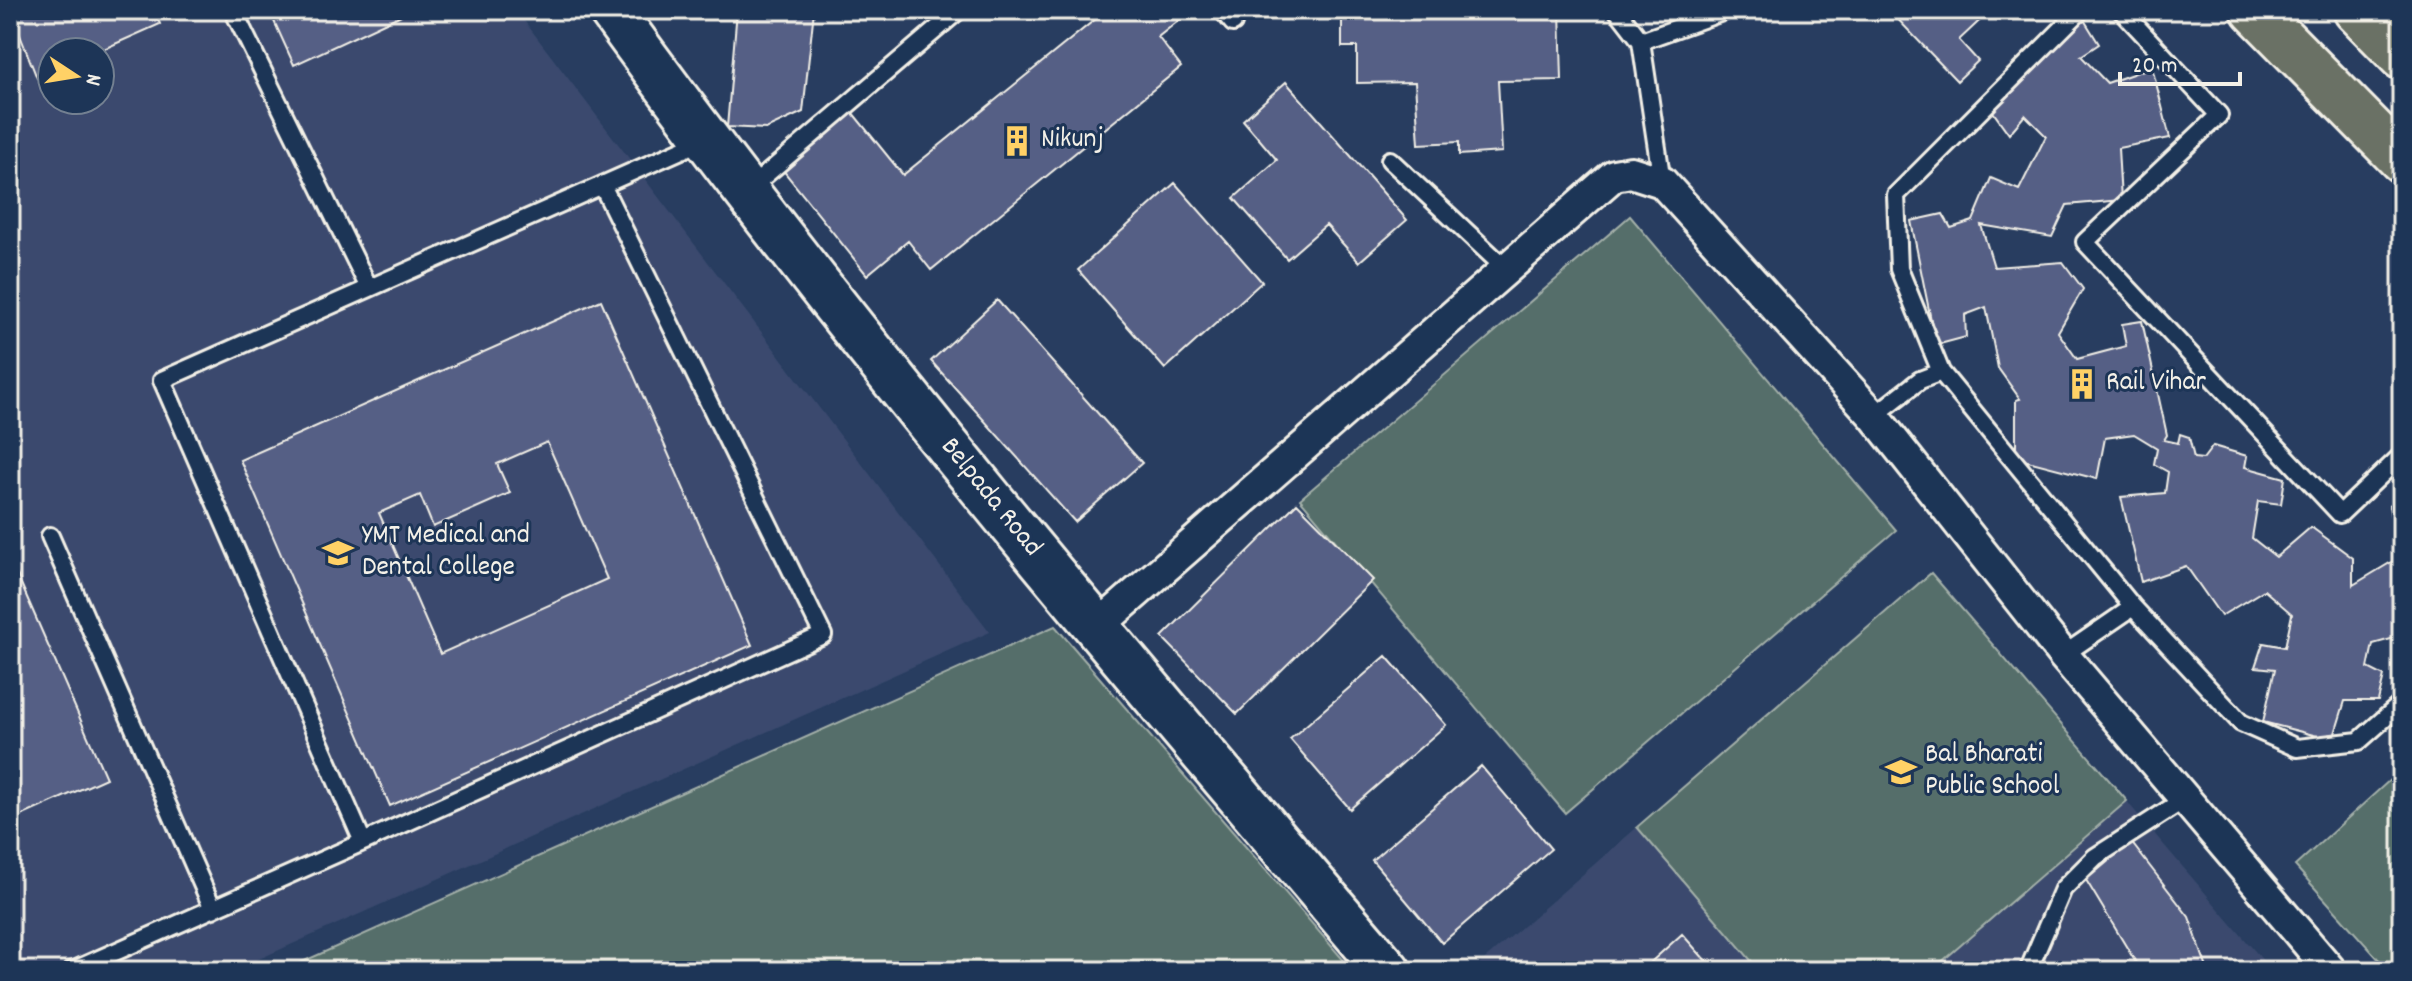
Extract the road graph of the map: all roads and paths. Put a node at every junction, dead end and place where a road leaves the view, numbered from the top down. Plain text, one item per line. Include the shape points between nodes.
1 (233, 10) edge
2 (611, 10) edge
3 (959, 10) edge
4 (1617, 10) edge
5 (1728, 10) edge
6 (2081, 10) edge
7 (2121, 10) edge
8 (2254, 10) edge
9 (2356, 10) edge
10 (1641, 41) junction
11 (2402, 57) edge
12 (705, 139) junction
13 (1390, 160) dead end
14 (2402, 160) edge
15 (1662, 182) junction
16 (602, 185) junction
17 (744, 193) junction
18 (1506, 269) junction
19 (369, 288) junction
20 (1941, 372) junction
21 (1874, 416) junction
22 (2402, 455) edge
23 (50, 536) dead end
24 (2133, 607) junction
25 (1096, 628) junction
26 (2063, 655) junction
27 (2402, 703) edge
28 (2185, 799) junction
29 (363, 842) junction
30 (213, 909) junction
31 (72, 971) edge
32 (1388, 971) edge
33 (2028, 971) edge
34 (2331, 971) edge

1 - 19 lane
2 - 12 street, Belpada Road
3 - 17 lane
4 - 10 lane
5 - 10 lane
6 - 20 lane via 1896,195 1899,269
7 - 22 lane via 2219,115 2085,242 2340,514
8 - 14 main road
9 - 11 main road
10 - 15 lane
12 - 16 lane
12 - 17 street, Belpada Road
13 - 18 lane
15 - 18 street via 1631,172 1614,175
15 - 21 street
16 - 19 lane
16 - 29 lane via 823,635
17 - 25 street, Belpada Road
18 - 25 street
19 - 29 lane via 162,380
20 - 21 lane via 1920,380
20 - 24 lane
21 - 26 street
23 - 30 lane
24 - 26 lane
24 - 27 lane via 2241,723 2297,748 2359,741
25 - 32 street, Belpada Road
26 - 28 street
28 - 33 lane via 2095,857 2063,889
28 - 34 street
29 - 30 lane
30 - 31 lane

